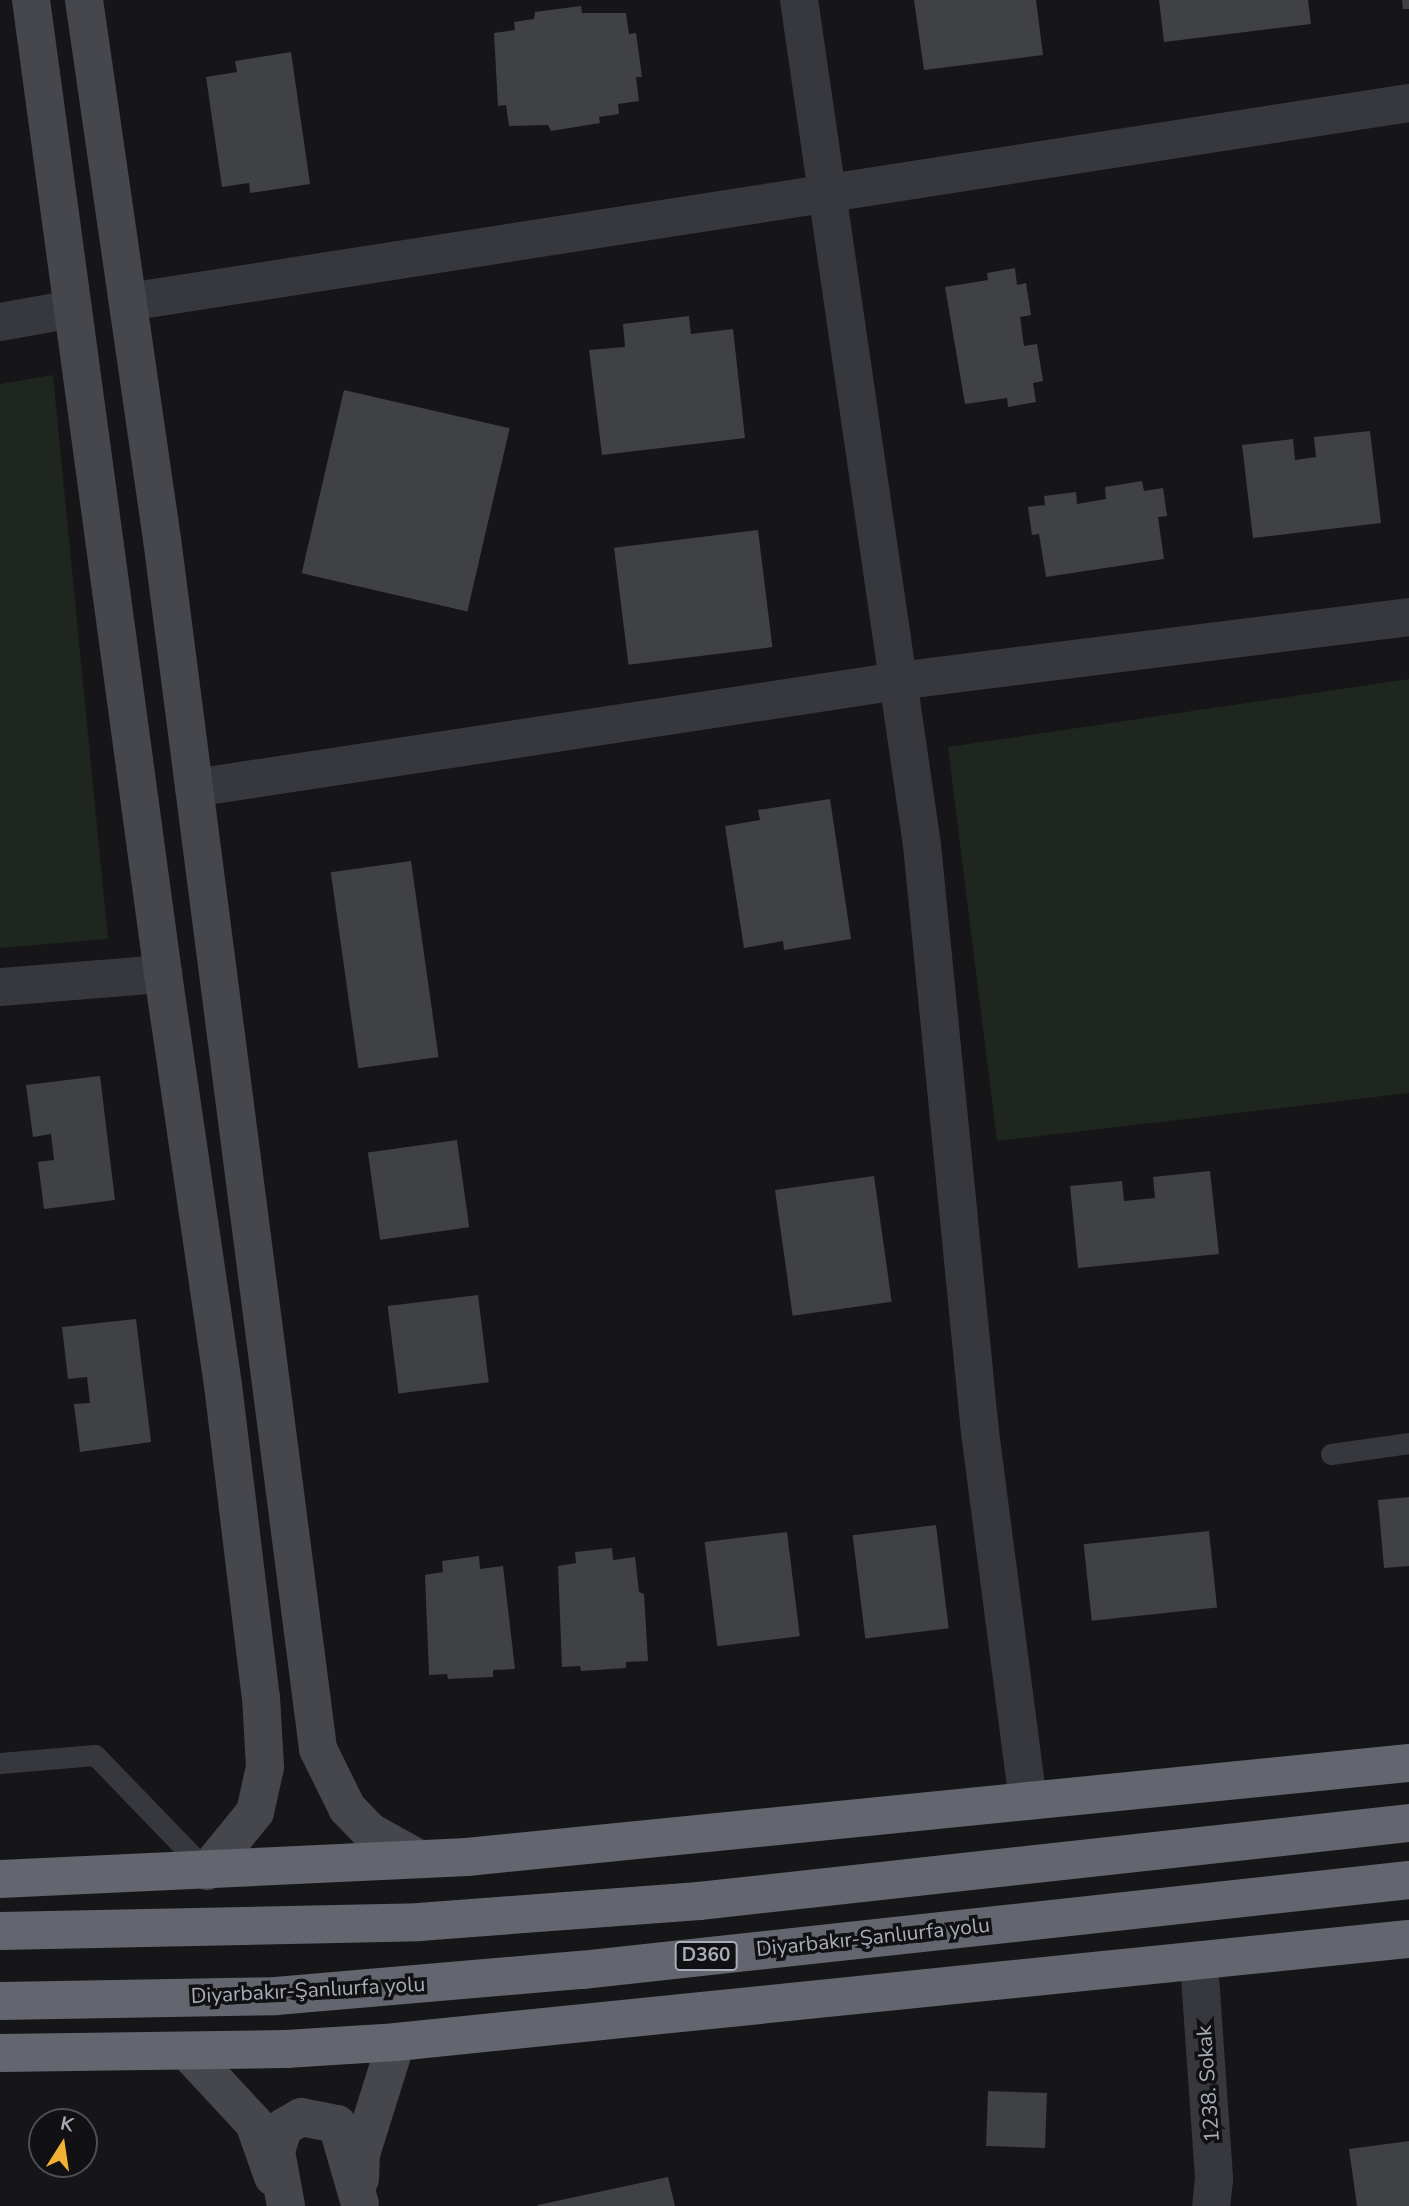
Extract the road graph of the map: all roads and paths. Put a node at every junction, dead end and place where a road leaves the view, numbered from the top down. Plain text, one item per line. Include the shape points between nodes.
1 (31, 0) edge
2 (84, 0) edge
3 (799, 0) edge
4 (1409, 103) edge
5 (828, 193) junction
6 (128, 302) junction
7 (73, 309) junction
8 (0, 322) edge
9 (1409, 617) edge
10 (898, 681) junction
11 (194, 788) junction
12 (163, 974) junction
13 (0, 987) edge
14 (1409, 1443) edge
15 (1331, 1454) dead end
16 (0, 1763) edge
17 (1409, 1763) edge
18 (1028, 1801) junction
19 (1409, 1823) edge
20 (419, 1859) junction
21 (207, 1871) junction
22 (0, 1879) edge
23 (1409, 1880) edge
24 (0, 1931) edge
25 (1409, 1938) edge
26 (1199, 1963) junction
27 (0, 2001) edge
28 (396, 2042) junction
29 (187, 2051) junction
30 (0, 2053) edge
31 (360, 2205) edge
32 (285, 2206) edge
33 (1211, 2206) edge

1 - 7 main road
2 - 6 main road
3 - 5 street
4 - 5 street
5 - 6 street
5 - 10 street
6 - 11 main road
7 - 8 street
7 - 12 main road
9 - 10 street
10 - 11 street
10 - 18 street via 922,845 980,1432
11 - 20 main road via 318,1749 346,1808 369,1831
12 - 13 street
12 - 21 main road via 223,1385 265,1767 255,1812
14 - 15 lane
16 - 21 lane via 95,1755
17 - 18 highway
18 - 20 highway
19 - 24 highway via 699,1900 419,1922
20 - 21 highway
21 - 22 highway
23 - 27 highway, Diyarbakır-Şanlıurfa yolu / D360 via 568,1971 276,1996
25 - 26 highway
26 - 28 highway
26 - 33 street, 1238. Sokak via 1214,2179
28 - 29 highway
28 - 31 main road via 361,2154
29 - 30 highway
29 - 32 main road via 254,2123
31 - 32 main road via 337,2124 301,2117 284,2127 276,2151

